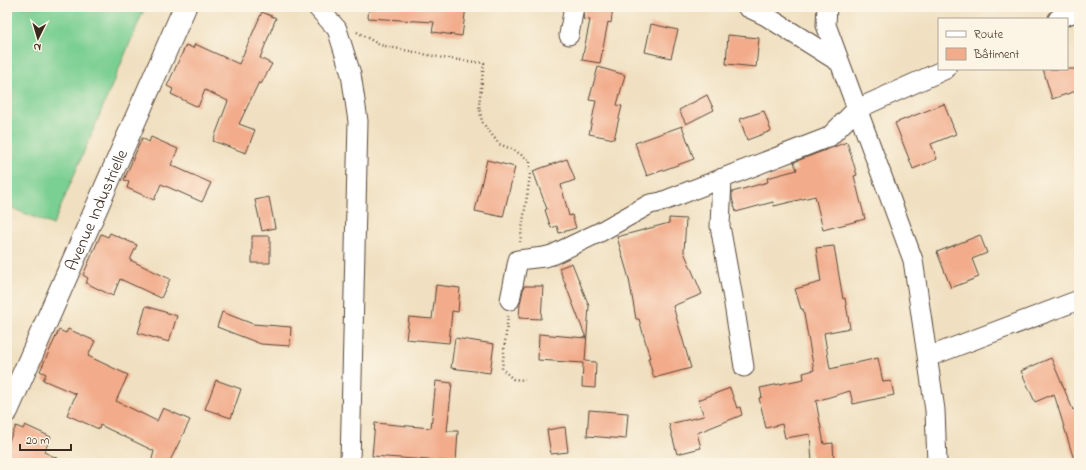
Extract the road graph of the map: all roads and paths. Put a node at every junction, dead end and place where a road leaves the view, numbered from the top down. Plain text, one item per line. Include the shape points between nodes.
1 (185, 7) edge
2 (317, 7) edge
3 (574, 7) edge
4 (747, 7) edge
5 (827, 7) edge
6 (1079, 10) edge
7 (1060, 18) edge
8 (569, 35) dead end
9 (380, 44) dead end
10 (838, 62) junction
11 (944, 70) edge
12 (856, 109) junction
13 (722, 178) junction
14 (518, 260) junction
15 (510, 300) joint
16 (1079, 300) edge
17 (928, 357) junction
18 (744, 367) dead end
19 (525, 380) dead end
20 (7, 412) edge
21 (350, 463) edge
22 (937, 463) edge

1 - 20 street, Avenue Industrielle
2 - 21 street via 337,29 351,74 358,121
3 - 8 street
4 - 10 street via 766,16
5 - 10 street via 826,25
6 - 7 street
9 - 14 path via 443,58 484,63 479,105 482,122 499,144 530,161
10 - 12 street
11 - 12 street
12 - 13 street via 829,137
12 - 17 street via 914,260
13 - 14 street via 650,204 600,232 544,258
13 - 18 street via 720,226
14 - 15 street
15 - 19 path via 502,369 512,379
16 - 17 street
17 - 22 street via 935,410

